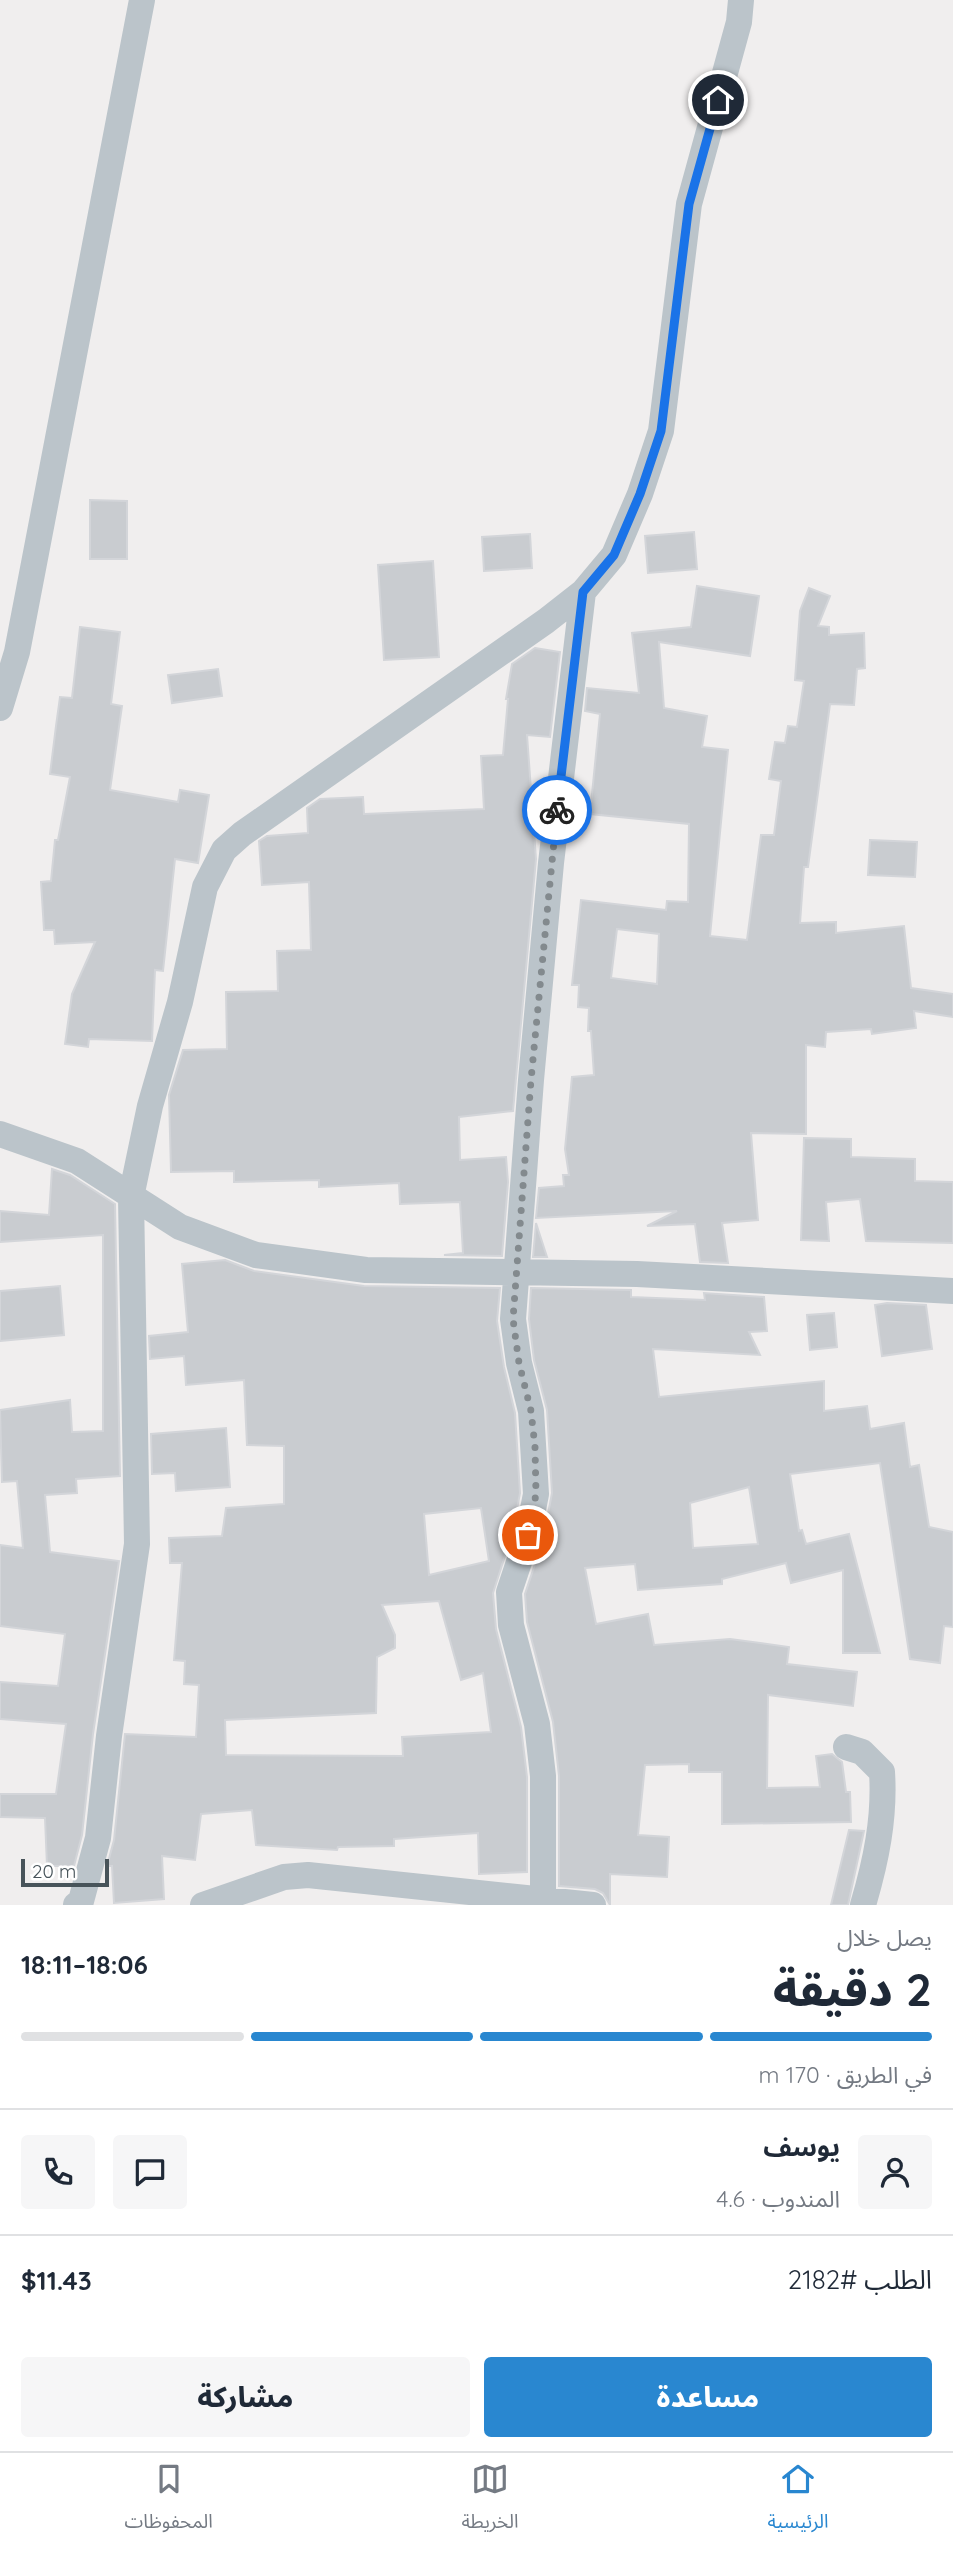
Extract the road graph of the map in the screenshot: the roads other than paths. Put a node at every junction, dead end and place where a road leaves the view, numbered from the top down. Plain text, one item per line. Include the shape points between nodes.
1 (142, 0) edge
2 (741, 0) edge
3 (583, 592) junction
4 (0, 708) edge
5 (0, 1134) edge
6 (131, 1197) junction
7 (516, 1272) junction
8 (953, 1291) edge
9 (846, 1747) dead end
10 (543, 1901) junction
11 (76, 1905) edge
12 (204, 1905) edge
13 (593, 1905) edge
14 (863, 1905) edge

1 - 4 street via 17,652
2 - 3 street via 689,204 661,431 614,555
3 - 6 street via 224,850 205,887 194,926 180,1002 150,1106
3 - 7 street via 551,863
5 - 6 street via 77,1161
6 - 7 street via 180,1227 256,1255 366,1269
6 - 11 street via 137,1544 98,1838 81,1901
7 - 8 street
7 - 10 street via 513,1319 531,1411 536,1494 509,1592 511,1625 537,1724 543,1776
9 - 14 street via 862,1752 882,1772 884,1798 876,1859
10 - 12 street via 308,1875 284,1877
10 - 13 street

